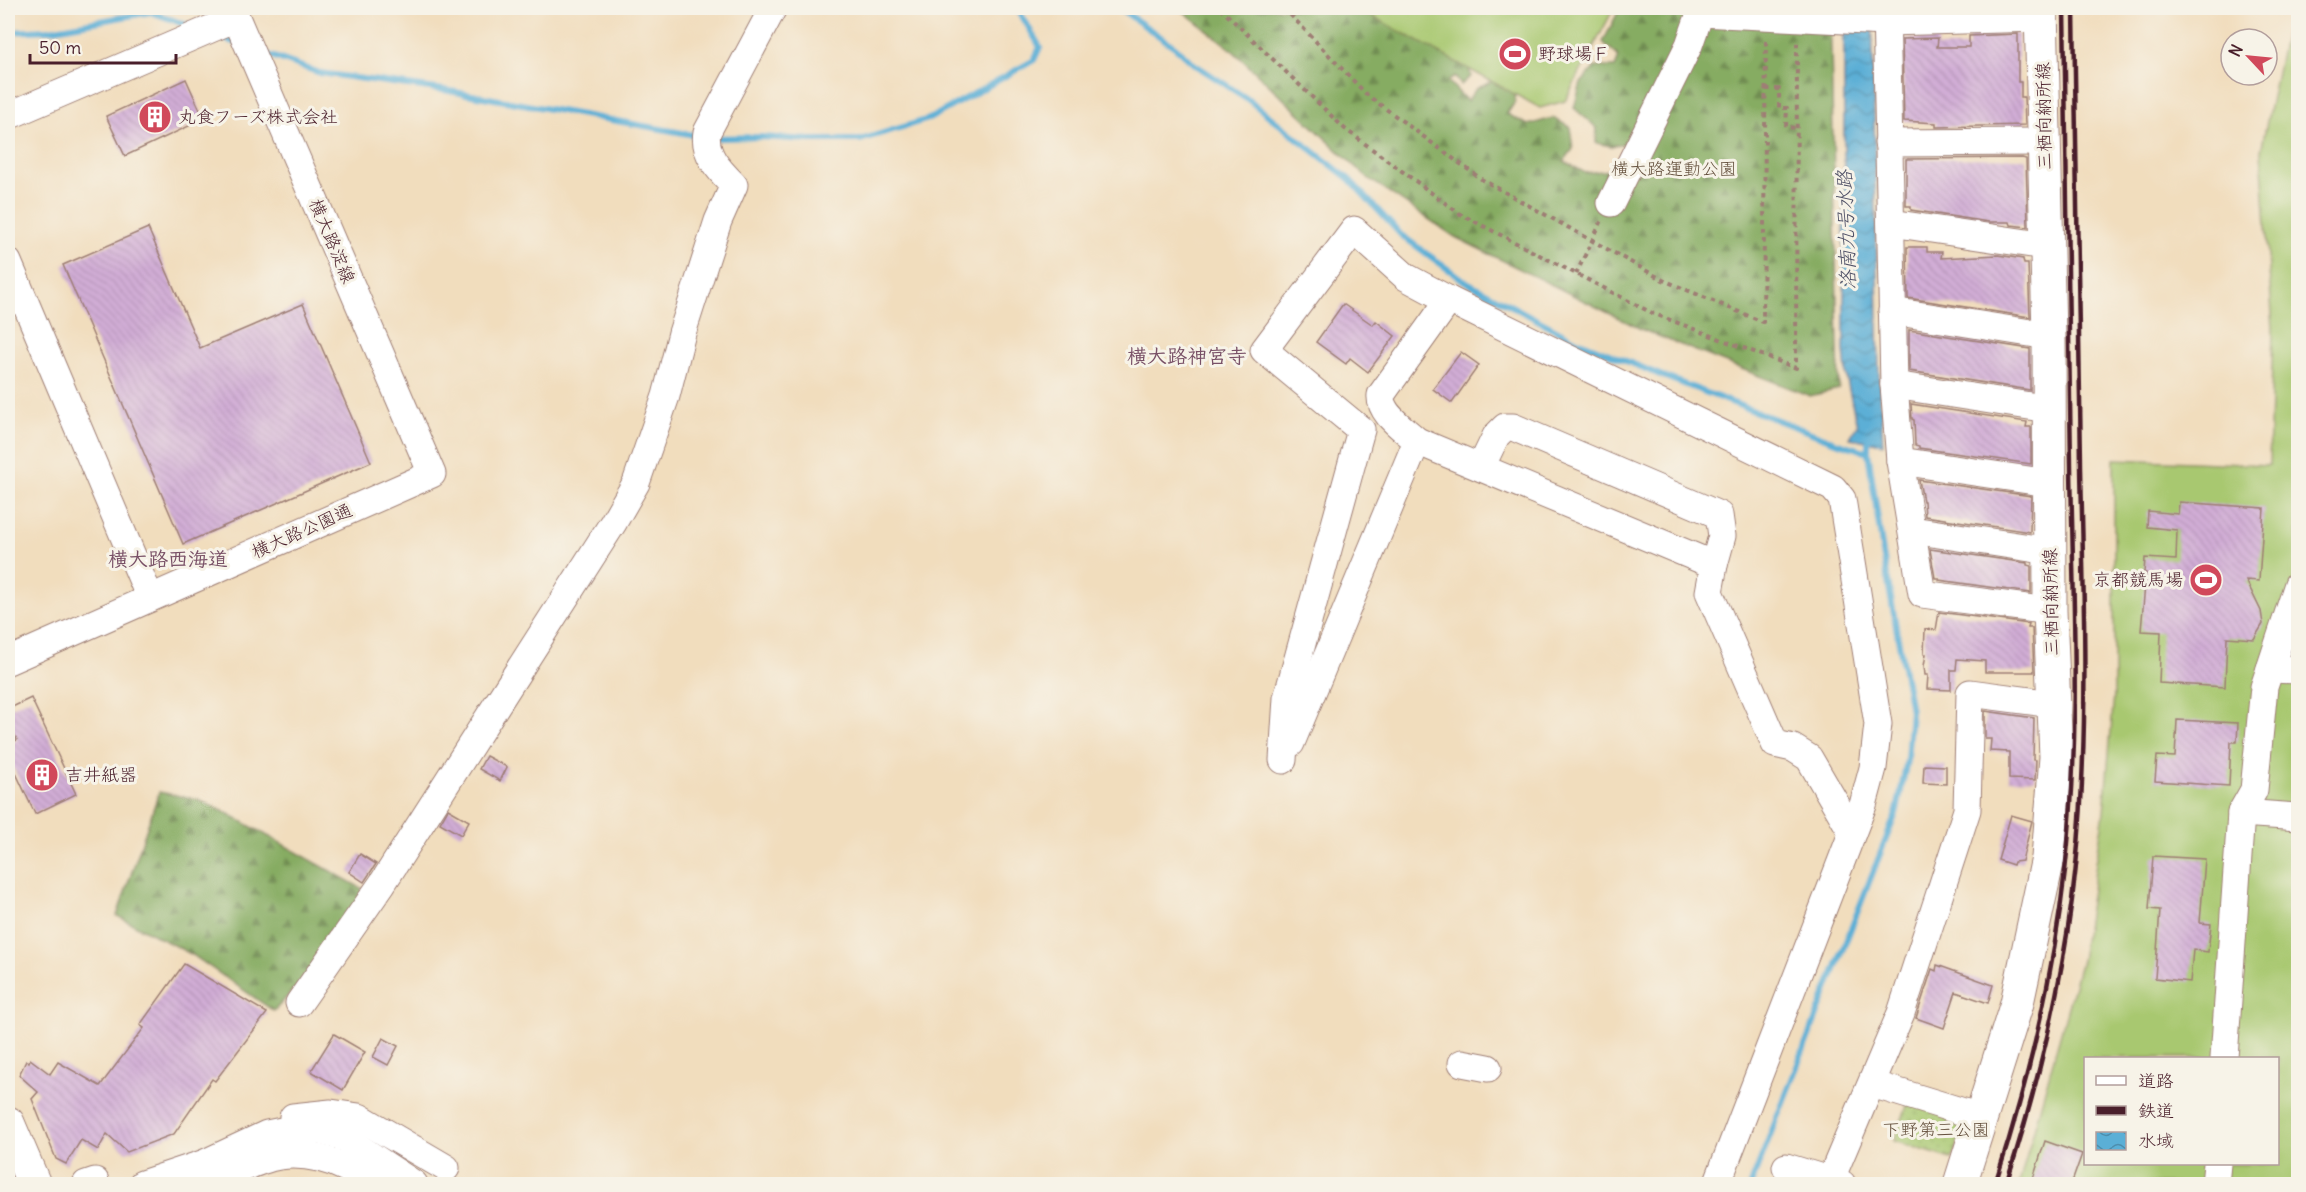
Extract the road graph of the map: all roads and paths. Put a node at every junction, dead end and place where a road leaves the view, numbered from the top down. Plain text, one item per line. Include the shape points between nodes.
1 (773, 8) edge
2 (1701, 10) edge
3 (234, 13) edge
4 (2041, 13) edge
5 (1882, 17) edge
6 (1766, 89) dead end
7 (8, 116) edge
8 (1797, 128) dead end
9 (2046, 142) junction
10 (1888, 143) junction
11 (1611, 203) joint
12 (1891, 223) junction
13 (2046, 246) junction
14 (8, 262) edge
15 (1576, 274) dead end
16 (1449, 300) junction
17 (1892, 311) junction
18 (2049, 336) junction
19 (1894, 385) junction
20 (2049, 409) junction
21 (1417, 441) junction
22 (1900, 461) junction
23 (1481, 467) junction
24 (432, 474) joint
25 (2049, 483) junction
26 (1912, 530) junction
27 (2050, 551) junction
28 (1714, 565) junction
29 (2298, 584) edge
30 (150, 598) junction
31 (2050, 611) junction
32 (8, 661) edge
33 (2270, 669) junction
34 (2298, 670) edge
35 (2053, 704) junction
36 (2241, 813) junction
37 (2298, 817) edge
38 (1852, 832) junction
39 (299, 1003) dead end
40 (2224, 1057) edge
41 (1462, 1064) dead end
42 (1488, 1068) dead end
43 (1872, 1084) junction
44 (1980, 1118) junction
45 (8, 1123) edge
46 (2217, 1165) edge
47 (1786, 1167) dead end
48 (184, 1169) junction
49 (433, 1178) edge
50 (1836, 1183) edge
51 (370, 1184) edge
52 (34, 1185) edge
53 (142, 1185) edge
54 (209, 1185) edge
55 (1717, 1185) edge
56 (1960, 1185) edge
57 (2216, 1185) edge

1 - 39 street via 706,137 710,156 734,185 715,232 636,483 382,884
2 - 5 street via 1827,20
2 - 11 street via 1689,45
3 - 7 street
3 - 24 street, 横大路淀線
4 - 5 street
4 - 9 main road, 三栖向納所線
5 - 10 street
6 - 8 path via 1779,89 1779,108 1787,108 1786,127
9 - 10 street
9 - 13 main road, 三栖向納所線
10 - 12 street
11 - 15 path
12 - 13 street
12 - 17 street
13 - 18 main road, 三栖向納所線
14 - 30 street
16 - 21 street via 1381,395 1384,410
16 - 21 street via 1406,277 1354,230 1264,350 1362,430 1287,698 1283,760
16 - 38 street via 1833,488 1842,499 1878,724 1873,768
17 - 18 street
17 - 19 street
18 - 20 main road, 三栖向納所線
19 - 20 street
19 - 22 street
20 - 25 main road, 三栖向納所線
21 - 23 street
22 - 25 street
22 - 26 street
23 - 28 street
23 - 28 street via 1496,436 1505,427 1513,427 1719,515 1722,536
24 - 30 street, 横大路公園通
25 - 27 main road, 三栖向納所線
26 - 27 street
26 - 31 street via 1922,594
27 - 31 main road, 三栖向納所線
28 - 38 street via 1708,592 1775,744 1793,748 1809,758
29 - 33 street
30 - 32 street, 横大路公園通
31 - 35 main road, 三栖向納所線
33 - 34 street
33 - 36 street via 2264,687 2254,790
35 - 43 street via 1970,693 1967,810 1901,1013
35 - 44 main road, 三栖向納所線 via 2056,757 2048,858 2017,1003
36 - 37 street
36 - 40 street
38 - 55 street
41 - 42 street
43 - 44 street
43 - 50 street
44 - 56 main road, 三栖向納所線
45 - 52 main road
46 - 57 street
47 - 50 street
48 - 49 street via 267,1134 292,1129 343,1137
48 - 49 street via 210,1142 296,1116 361,1135
48 - 53 street
51 - 54 street via 327,1160 288,1155 266,1159

